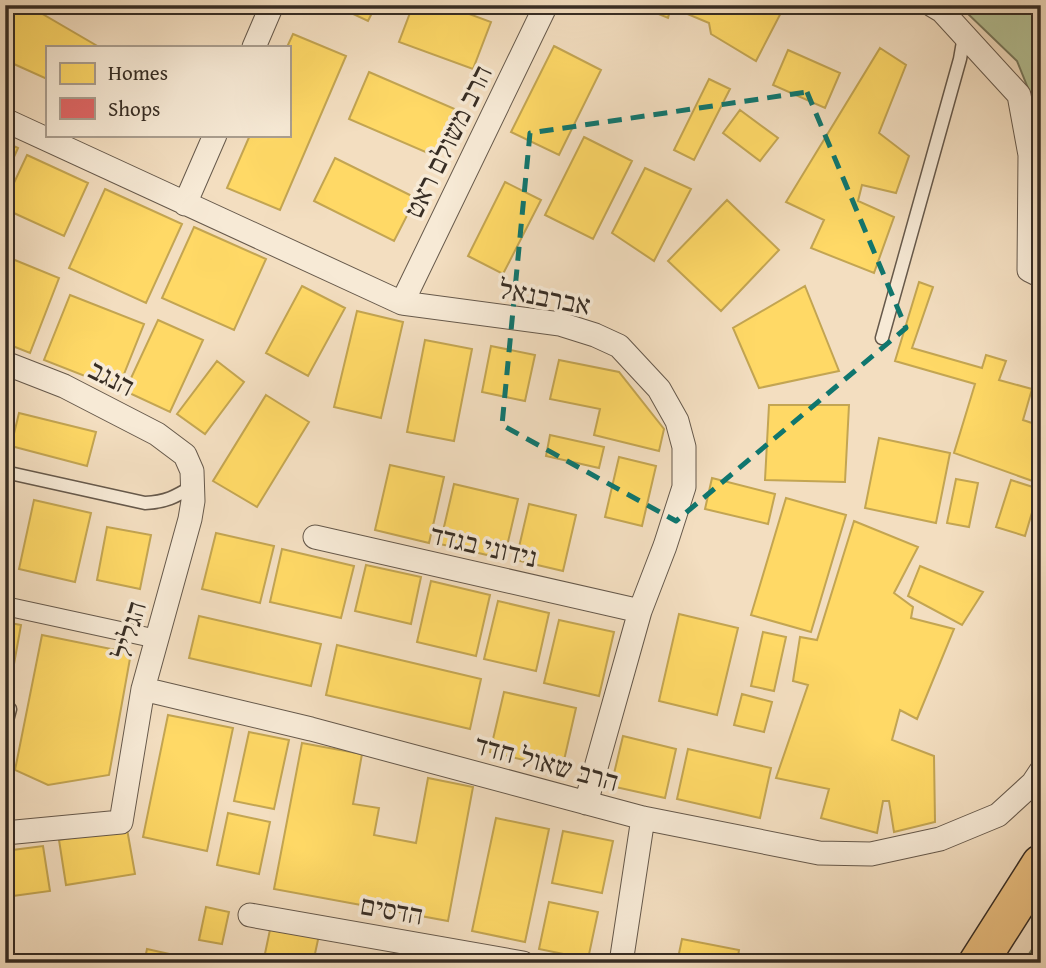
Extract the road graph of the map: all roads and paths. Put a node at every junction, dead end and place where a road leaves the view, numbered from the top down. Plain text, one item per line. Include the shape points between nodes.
1 (272, 5) edge
2 (546, 5) edge
3 (932, 5) edge
4 (964, 36) junction
5 (254, 46) edge
6 (5, 120) edge
7 (215, 136) edge
8 (185, 204) junction
9 (1041, 276) edge
10 (402, 303) junction
11 (881, 338) dead end
12 (5, 363) edge
13 (185, 455) joint
14 (5, 472) edge
15 (193, 486) junction
16 (315, 537) dead end
17 (5, 606) edge
18 (640, 611) junction
19 (157, 639) junction
20 (143, 689) junction
21 (5, 709) edge
22 (5, 728) edge
23 (1041, 771) edge
24 (586, 803) junction
25 (643, 818) junction
26 (5, 833) edge
27 (1033, 876) edge
28 (250, 915) dead end
29 (523, 963) edge
30 (621, 963) edge
31 (959, 963) edge
32 (978, 963) edge

1 - 5 street
2 - 10 street, הרב משולם ראט
3 - 4 street
4 - 9 street via 1019,95 1030,155 1030,270
4 - 11 lane
6 - 8 street, אברבנאל
7 - 8 street
8 - 10 street, אברבנאל
10 - 18 street, אברבנאל via 560,324 595,335 619,346 659,389 677,421 684,447 684,487
12 - 13 street, הנגב via 75,392 157,434
13 - 15 street, הגליל
14 - 15 lane via 145,503 163,502
15 - 19 street, הגליל via 190,519
16 - 18 street, נידוני בגדד
17 - 19 street
18 - 24 street, אברבנאל
19 - 20 street, הגליל
20 - 24 street, הרב שאול חדד
20 - 26 street, הגליל via 121,822
21 - 22 lane via 10,709
23 - 25 street, הרב שאול חדד via 998,815 940,839 871,854 819,853
24 - 25 street, הרב שאול חדד
25 - 30 street
27 - 31 highway
27 - 32 highway
28 - 29 street, הדסים

